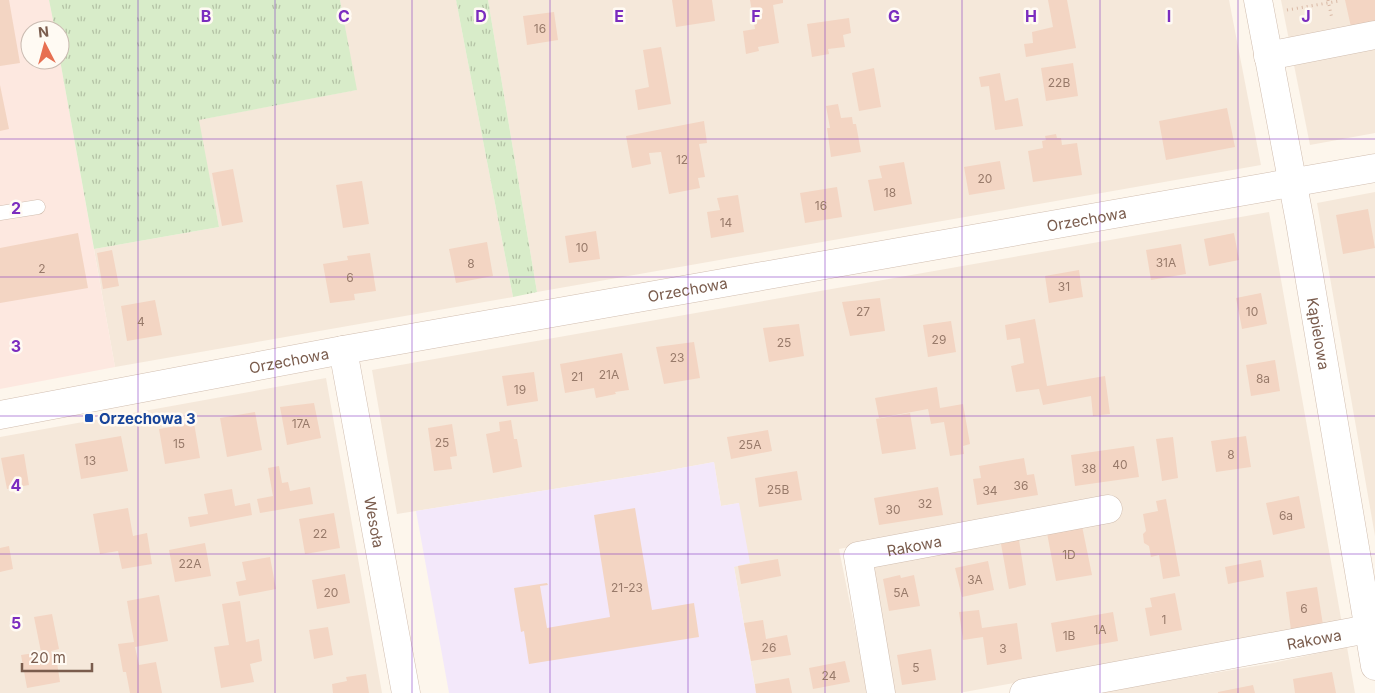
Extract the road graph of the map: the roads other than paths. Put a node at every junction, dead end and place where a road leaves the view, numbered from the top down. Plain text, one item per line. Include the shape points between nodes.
1 (1258, 0) edge
2 (1375, 34) edge
3 (1268, 56) junction
4 (1375, 168) edge
5 (1292, 184) junction
6 (38, 207) dead end
7 (0, 213) edge
8 (343, 350) junction
9 (0, 415) edge
10 (1108, 509) dead end
11 (1368, 629) junction
12 (1375, 666) edge
13 (406, 693) edge
14 (881, 693) edge
15 (1024, 693) edge

1 - 3 street, Kąpielowa
2 - 3 street
3 - 5 street, Kąpielowa
4 - 5 street, Orzechowa
5 - 8 street, Orzechowa
5 - 11 street, Kąpielowa
6 - 7 lane
8 - 9 street, Orzechowa
8 - 13 street, Wesoła
10 - 14 street, Rakowa via 858,556
11 - 12 street, Kąpielowa
11 - 15 street, Rakowa

